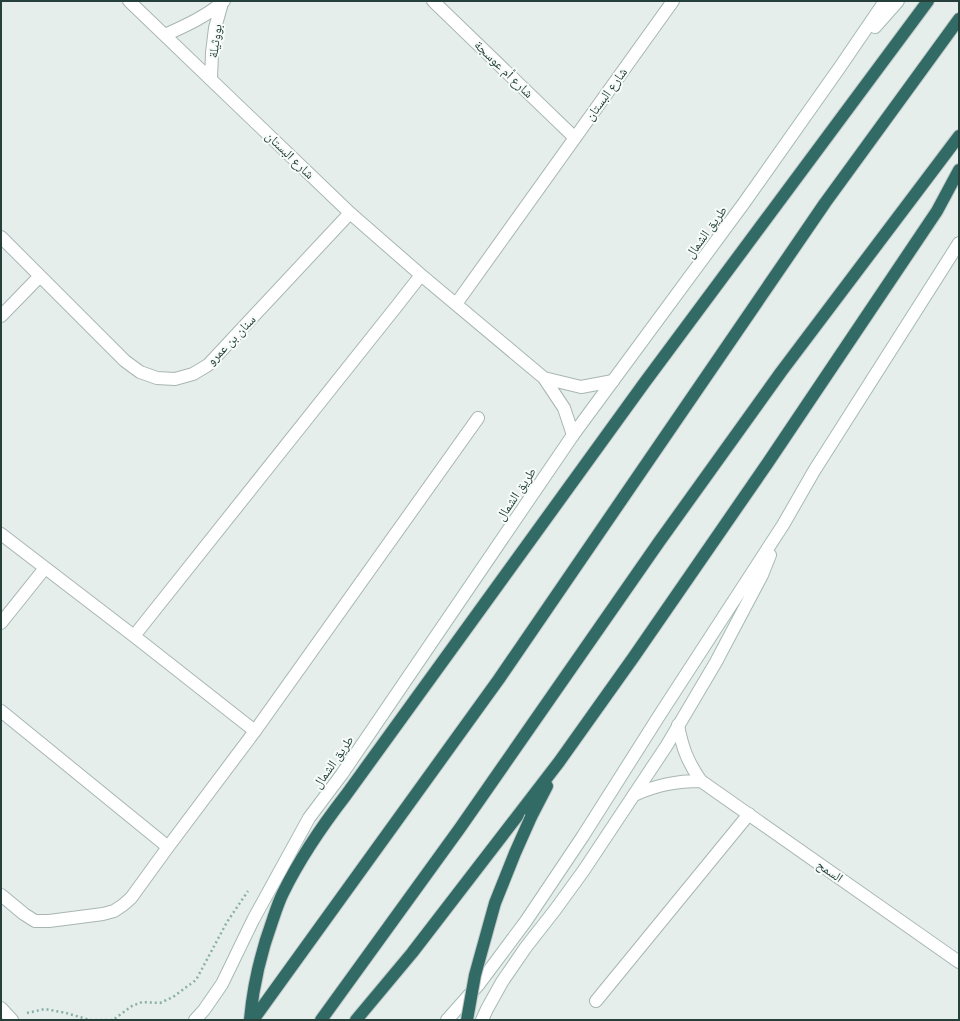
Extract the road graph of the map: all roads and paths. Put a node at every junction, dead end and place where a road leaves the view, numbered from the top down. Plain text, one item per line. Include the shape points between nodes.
1 (130, 1) edge
2 (433, 1) edge
3 (674, 1) edge
4 (885, 1) edge
5 (898, 1) edge
6 (928, 1) edge
7 (223, 2) edge
8 (959, 19) edge
9 (165, 35) junction
10 (840, 67) junction
11 (211, 79) junction
12 (959, 136) edge
13 (575, 138) junction
14 (959, 170) edge
15 (350, 213) junction
16 (1, 237) edge
17 (959, 243) edge
18 (421, 275) junction
19 (40, 276) junction
20 (456, 304) junction
21 (1, 316) edge
22 (544, 378) junction
23 (613, 381) junction
24 (478, 418) dead end
25 (573, 435) junction
26 (783, 525) junction
27 (1, 534) edge
28 (45, 568) junction
29 (1, 623) edge
30 (134, 636) junction
31 (1, 710) edge
32 (678, 725) junction
33 (255, 731) junction
34 (559, 762) junction
35 (701, 781) junction
36 (634, 795) junction
37 (749, 814) junction
38 (168, 847) junction
39 (249, 889) dead end
40 (1, 895) edge
41 (959, 962) edge
42 (596, 1001) dead end
43 (1, 1008) edge
44 (202, 1015) edge
45 (11, 1018) edge
46 (195, 1020) edge
47 (250, 1020) edge
48 (253, 1020) edge
49 (321, 1020) edge
50 (356, 1020) edge
51 (447, 1020) edge
52 (467, 1020) edge
53 (482, 1020) edge

1 - 9 street, شارع البستان
2 - 13 street, شارع أم عوسجة
3 - 13 street, شارع البستان
4 - 10 street, طريق الشمال
5 - 10 street
6 - 47 highway via 640,389 304,854 282,895 269,932 258,966
7 - 9 street, بووثيلة via 185,26
7 - 11 street, بووثيلة via 215,28
8 - 48 highway via 825,203 499,678
9 - 11 street, شارع البستان
10 - 23 street, طريق الشمال
11 - 15 street, شارع البستان
12 - 49 highway via 781,372 460,828
13 - 20 street, شارع البستان
14 - 34 highway via 937,212 767,464
15 - 18 street, شارع البستان
15 - 19 street, سنان بن عمرو via 208,365 193,374 175,379 157,378 140,372 125,361
16 - 19 street, سنان بن عمرو
17 - 26 street via 814,471
18 - 20 street, شارع البستان
18 - 30 street
19 - 21 street
20 - 22 street, شارع البستان
22 - 23 street, شارع البستان via 581,387
22 - 25 street, شارع البستان via 564,408
23 - 25 street, طريق الشمال
24 - 33 street
25 - 44 street, طريق الشمال via 342,774 309,818 253,920 222,984
26 - 32 street via 762,575 716,662
26 - 51 street via 526,921 479,984
27 - 28 street
28 - 29 street
28 - 30 street
30 - 33 street
31 - 38 street
32 - 35 street, السمح via 686,755
32 - 36 street
33 - 38 street
34 - 50 highway via 412,953
34 - 52 highway, bridge via 531,817 495,903 475,975
35 - 36 street via 660,785
35 - 37 street, السمح
36 - 53 street via 584,870 502,982
37 - 41 street, السمح
37 - 42 street
38 - 40 street via 131,898 114,911 49,921 35,920
39 - 45 path via 196,980 173,997 160,1003 142,1002 113,1020 90,1020 45,1010
43 - 45 street
44 - 46 street, طريق الشمال

